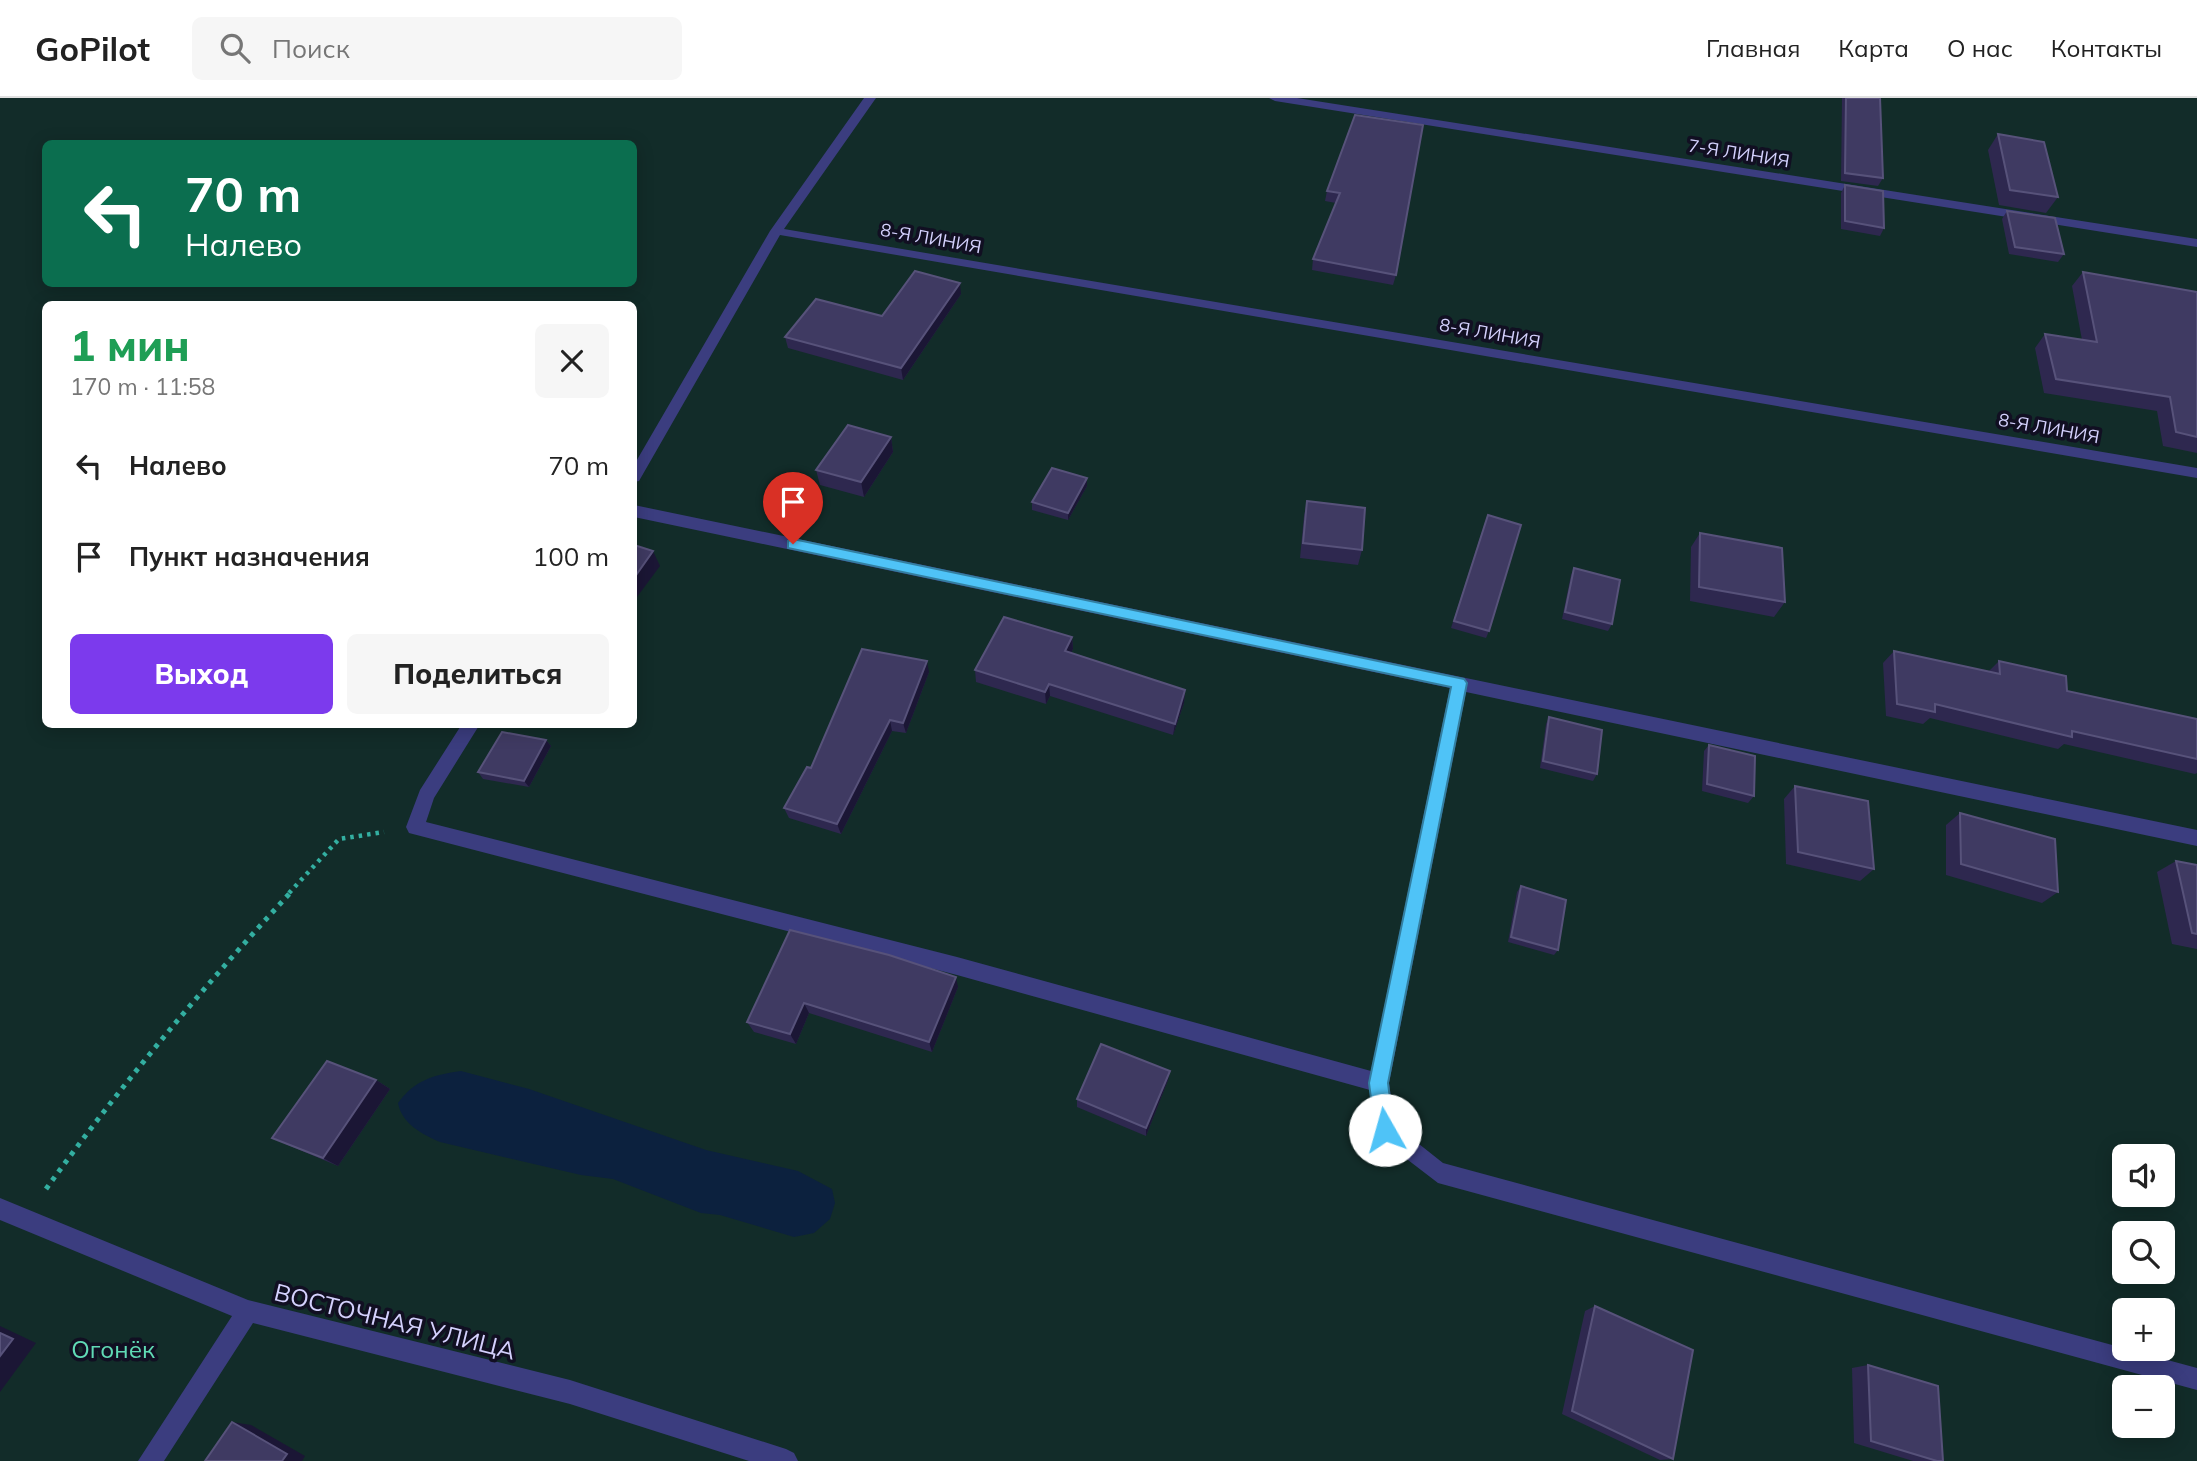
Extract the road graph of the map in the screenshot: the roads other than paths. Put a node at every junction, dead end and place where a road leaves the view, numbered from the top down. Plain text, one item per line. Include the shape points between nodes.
1 (870, 98) edge
2 (1275, 98) edge
3 (776, 231) junction
4 (2197, 243) edge
5 (637, 472) edge
6 (2197, 473) edge
7 (637, 512) edge
8 (1459, 683) junction
9 (469, 728) edge
10 (2197, 838) edge
11 (1379, 1083) junction
12 (0, 1209) edge
13 (248, 1311) junction
14 (2197, 1379) edge
15 (150, 1461) edge
16 (786, 1461) edge

1 - 3 street
2 - 4 street, 7-Я ЛИНИЯ
3 - 5 street
3 - 6 street, 8-Я ЛИНИЯ
7 - 8 street
8 - 10 street
8 - 11 street
9 - 11 street via 426,795 415,827 971,970
11 - 14 street via 1385,1130 1437,1172
12 - 13 street, ВОСТОЧНАЯ УЛИЦА
13 - 15 street
13 - 16 street, ВОСТОЧНАЯ УЛИЦА via 570,1392

